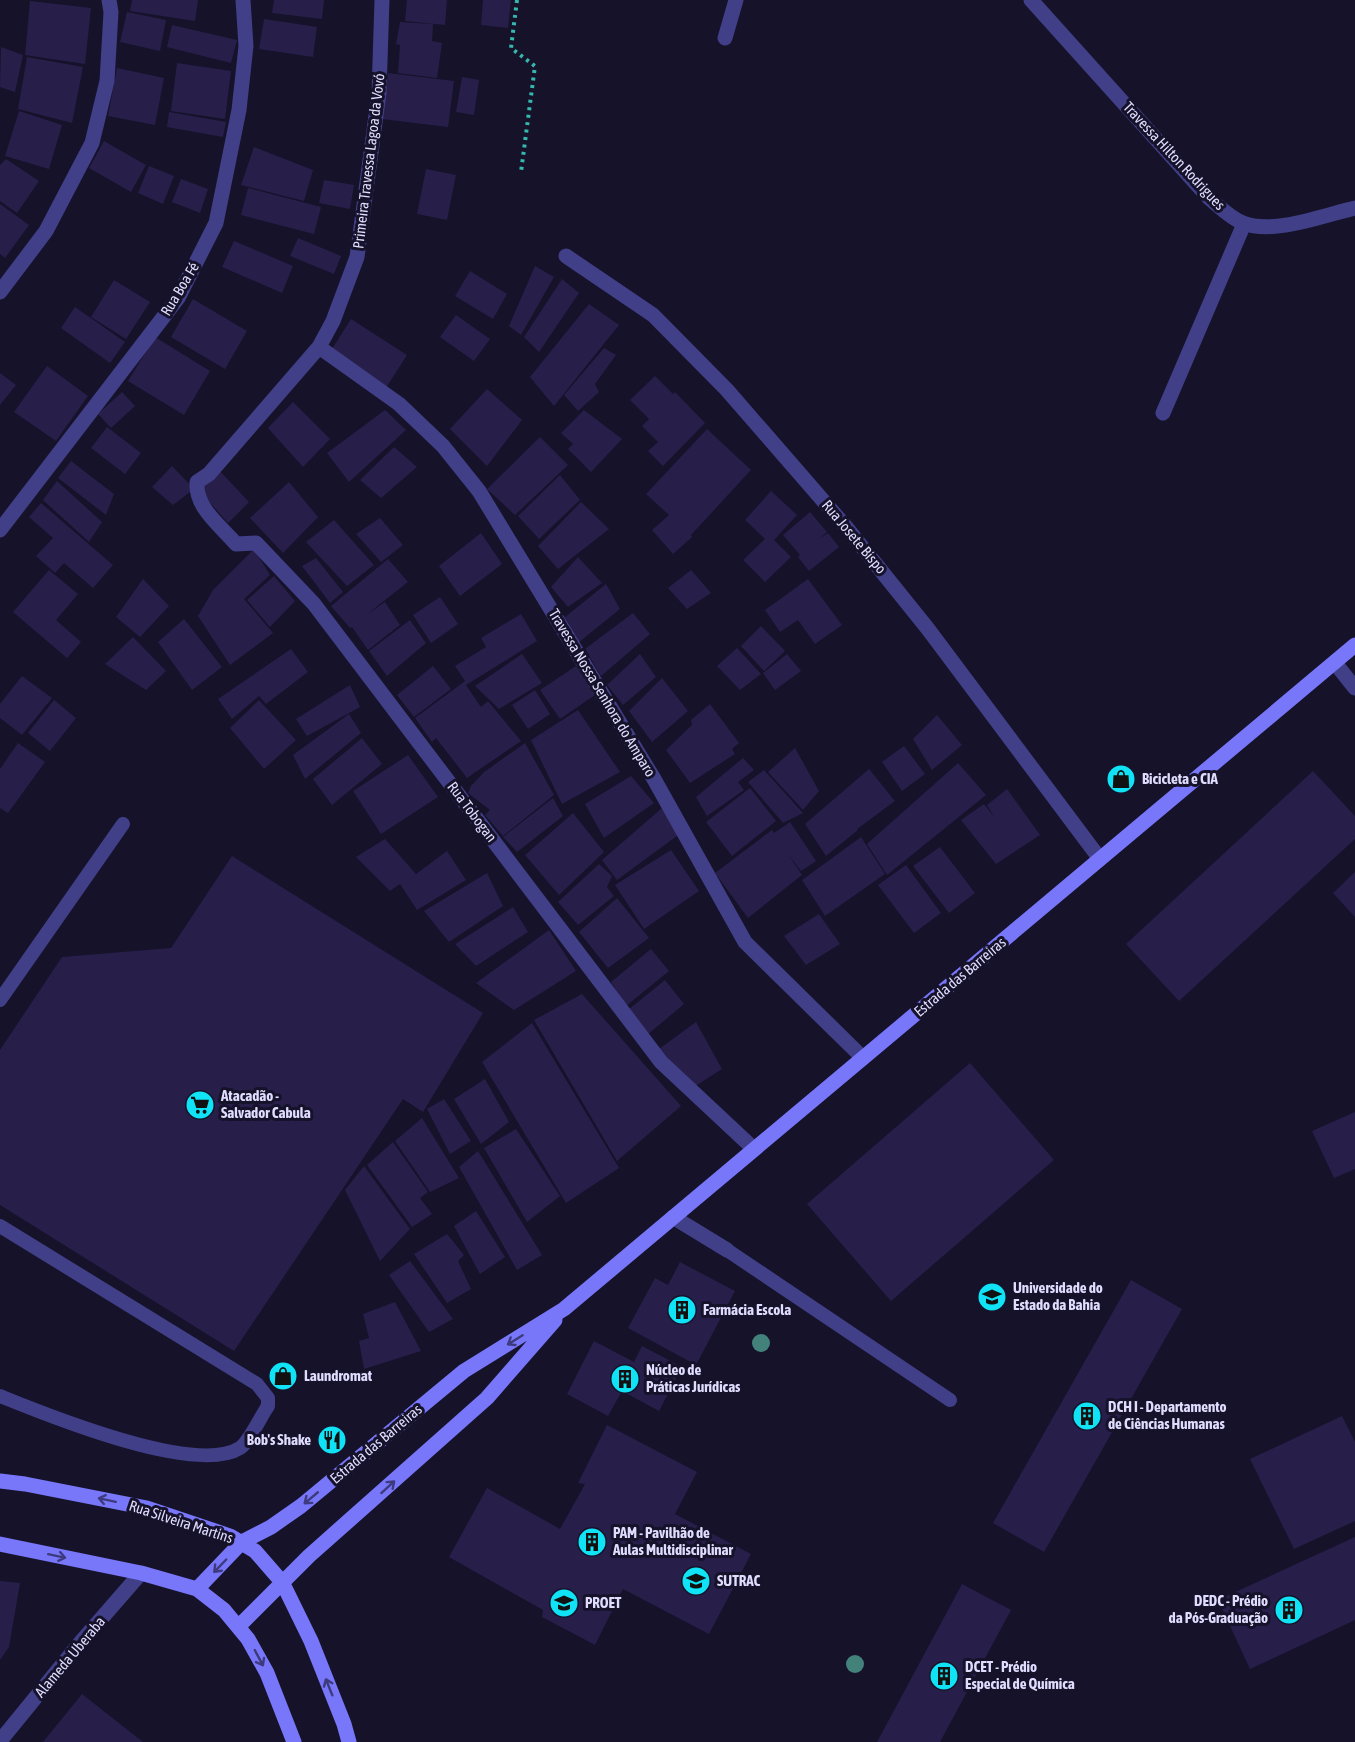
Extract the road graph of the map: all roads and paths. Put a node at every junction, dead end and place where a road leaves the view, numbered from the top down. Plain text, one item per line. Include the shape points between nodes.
1 (109, 0) edge
2 (243, 0) edge
3 (382, 0) edge
4 (518, 0) edge
5 (736, 0) edge
6 (1031, 0) edge
7 (725, 38) dead end
8 (521, 172) dead end
9 (1355, 208) edge
10 (1244, 224) junction
11 (566, 255) dead end
12 (0, 292) edge
13 (319, 347) junction
14 (1163, 413) dead end
15 (197, 482) joint
16 (0, 530) edge
17 (1355, 645) edge
18 (1335, 663) junction
19 (1355, 688) edge
20 (123, 824) dead end
21 (1100, 859) junction
22 (0, 1000) edge
23 (863, 1058) junction
24 (754, 1149) junction
25 (673, 1217) junction
26 (0, 1226) edge
27 (727, 1250) joint
28 (564, 1309) junction
29 (0, 1396) edge
30 (950, 1400) dead end
31 (0, 1481) edge
32 (242, 1542) junction
33 (0, 1544) edge
34 (141, 1573) junction
35 (282, 1582) junction
36 (197, 1590) junction
37 (238, 1626) junction
38 (0, 1742) edge
39 (294, 1742) edge
40 (349, 1742) edge

1 - 12 street via 107,81 92,142 46,231
2 - 16 street, Rua Boa Fé via 246,46 239,110 216,223 178,297
3 - 13 street, Primeira Travessa Lagoa da Vovó via 379,93 357,257
4 - 8 path via 511,48 535,66
5 - 7 street
6 - 10 street, Travessa Hilton Rodrigues via 1209,198
9 - 10 street via 1285,225
10 - 14 street
11 - 21 street, Rua Josete Bispo via 653,315 727,390 928,628
13 - 15 street, Primeira Travessa Lagoa da Vovó
13 - 23 street, Travessa Nossa Senhora do Amparo via 399,404 443,446 479,491 654,778 745,942
15 - 24 street, Rua Tobogan via 198,499 236,544 256,543 314,604 661,1062
17 - 18 main road, Estrada das Barreiras
18 - 19 street
18 - 21 main road, Estrada das Barreiras
20 - 22 lane
21 - 23 main road, Estrada das Barreiras
23 - 24 main road, Estrada das Barreiras
24 - 25 main road, Estrada das Barreiras
25 - 27 street
25 - 28 main road, Estrada das Barreiras
26 - 29 lane via 257,1384 268,1398 268,1406 242,1447 231,1452 192,1455 78,1428
27 - 30 lane
28 -> 32 main road, Estrada das Barreiras via 464,1371 301,1506
35 -> 28 main road, Estrada das Barreiras via 487,1398
32 -> 31 main road, Rua Silveira Martins via 147,1508
32 - 35 main road, Rua Silveira Martins
32 -> 36 main road, Estrada das Barreiras
33 -> 34 main road
34 - 36 main road
34 - 38 street, Alameda Uberaba
35 - 37 main road, Estrada das Barreiras
40 -> 35 main road, Rua Silveira Martins via 311,1641
36 - 37 main road
37 -> 39 main road via 267,1673

